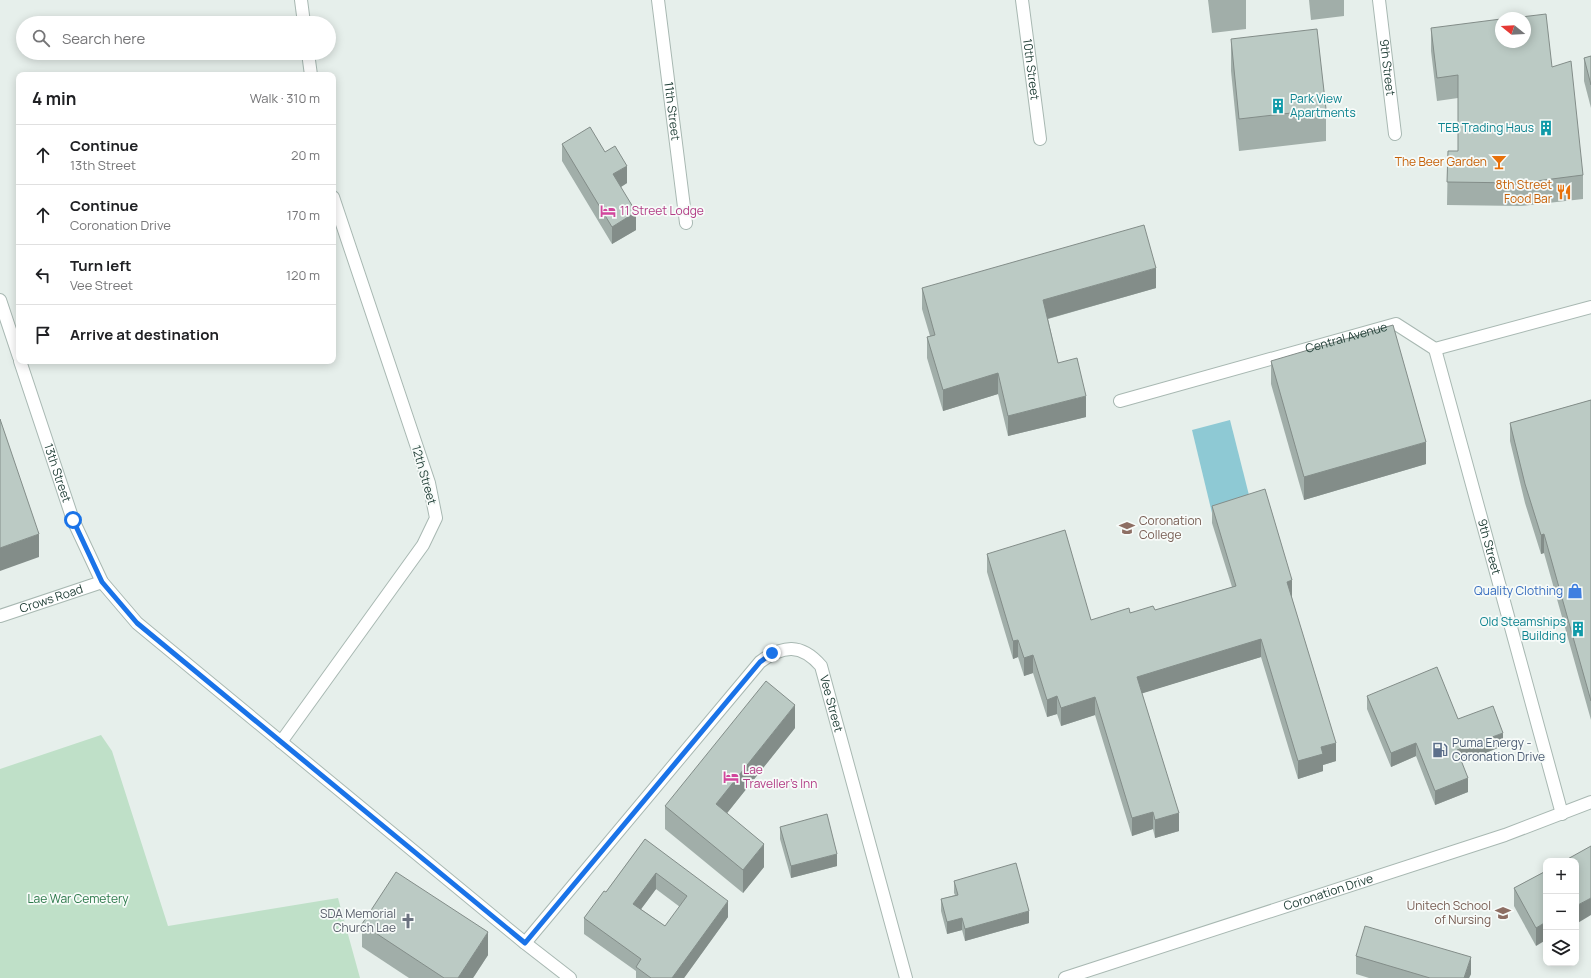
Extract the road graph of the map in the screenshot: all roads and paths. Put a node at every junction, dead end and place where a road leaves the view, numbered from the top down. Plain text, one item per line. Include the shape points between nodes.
1 (301, 0) edge
2 (658, 0) edge
3 (1022, 0) edge
4 (1379, 0) edge
5 (303, 16) edge
6 (309, 60) edge
7 (311, 72) edge
8 (1394, 134) dead end
9 (1040, 139) dead end
10 (336, 206) edge
11 (686, 223) dead end
12 (0, 300) edge
13 (1591, 307) edge
14 (16, 348) edge
15 (1435, 349) junction
16 (21, 364) edge
17 (1120, 401) dead end
18 (102, 582) junction
19 (0, 616) edge
20 (281, 742) junction
21 (1591, 802) edge
22 (1562, 814) junction
23 (525, 943) junction
24 (570, 978) edge
25 (906, 978) edge
26 (1065, 978) edge

1 - 5 street
2 - 11 street, 11th Street
3 - 9 street, 10th Street
4 - 8 street, 9th Street
6 - 7 street
10 - 20 street, 12th Street via 429,483 436,518 423,545
12 - 14 street
13 - 15 street
15 - 17 street, Central Avenue via 1396,324
15 - 22 street, 9th Street
16 - 18 street, 13th Street via 73,520
18 - 19 street, Crows Road
18 - 20 street via 137,623
20 - 23 street
21 - 22 street, Coronation Drive
22 - 26 street, Coronation Drive via 1497,838
23 - 24 street
23 - 25 street, Vee Street via 760,662 772,653 792,649 806,653 821,666

